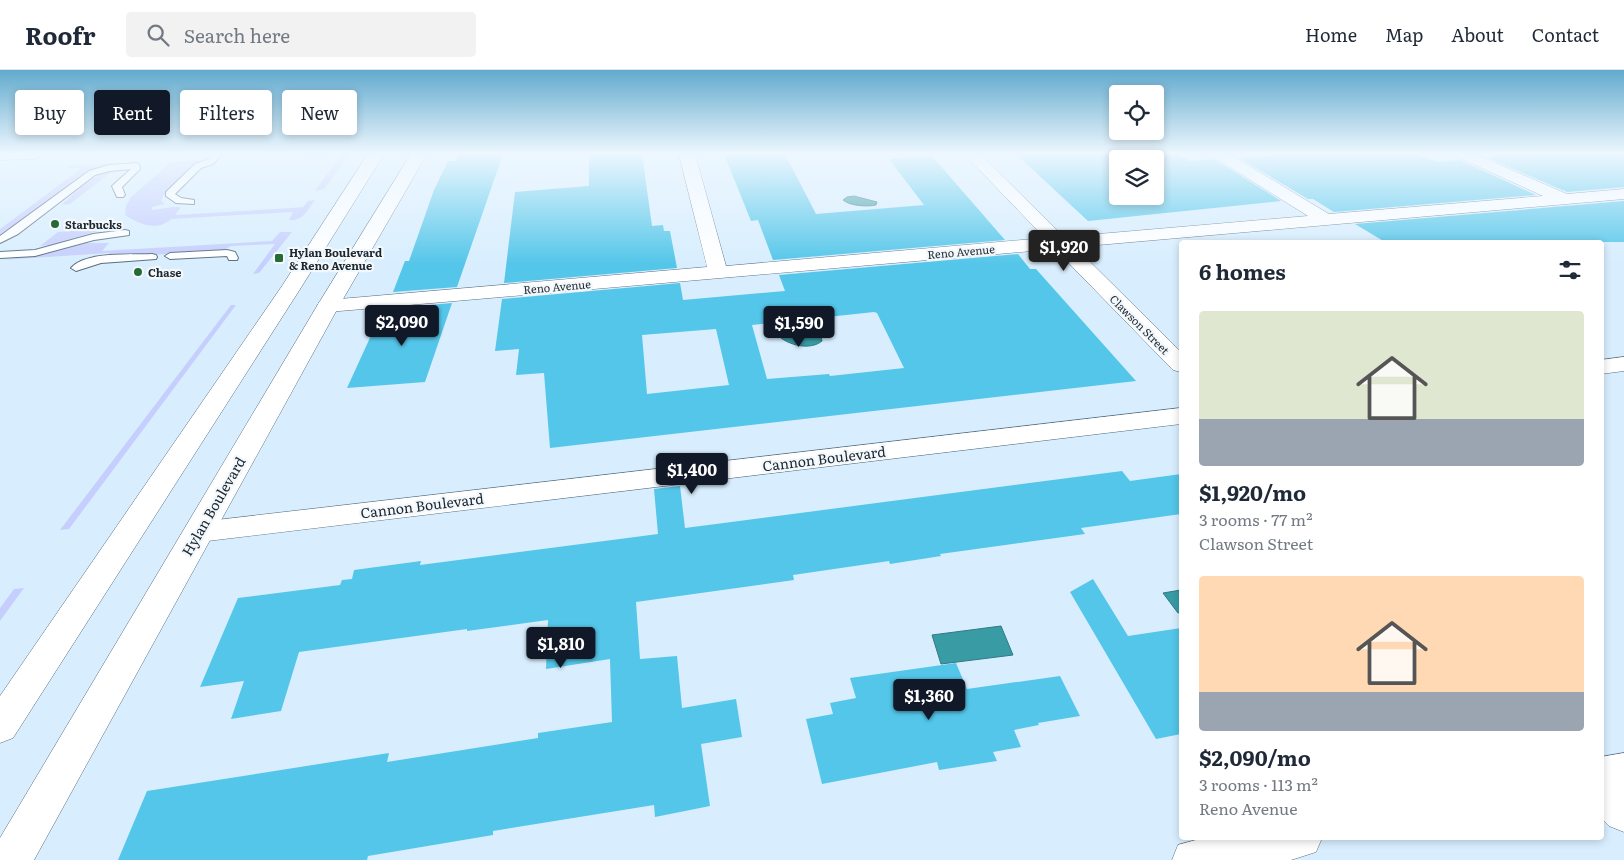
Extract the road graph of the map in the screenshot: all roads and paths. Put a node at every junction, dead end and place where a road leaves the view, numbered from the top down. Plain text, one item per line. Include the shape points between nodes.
1 (68, 191) edge
2 (119, 191) edge
3 (172, 191) edge
4 (184, 191) edge
5 (353, 191) edge
6 (398, 191) edge
7 (697, 191) edge
8 (1009, 191) edge
9 (1279, 191) edge
10 (1545, 191) edge
11 (1624, 194) edge
12 (120, 195) dead end
13 (174, 196) junction
14 (1563, 199) junction
15 (191, 202) dead end
16 (1326, 220) junction
17 (125, 233) dead end
18 (0, 240) edge
19 (1060, 242) junction
20 (0, 255) edge
21 (170, 256) dead end
22 (152, 257) dead end
23 (233, 258) dead end
24 (76, 268) dead end
25 (718, 272) junction
26 (328, 306) junction
27 (1179, 364) edge
28 (1624, 364) edge
29 (1604, 366) edge
30 (1179, 416) edge
31 (199, 532) junction
32 (0, 727) edge
33 (1624, 770) edge
34 (1604, 774) edge
35 (1604, 793) edge
36 (1624, 813) edge
37 (1290, 840) edge
38 (11, 860) edge
39 (1193, 860) edge

1 - 18 lane
2 - 12 lane
3 - 13 lane via 169,194
4 - 13 lane
5 - 32 street
6 - 26 street, Hylan Boulevard
7 - 25 street
8 - 19 street, Clawson Street
9 - 16 street
10 - 14 street
11 - 14 street, Reno Avenue
13 - 15 lane via 183,202
14 - 16 street, Reno Avenue
16 - 19 street, Reno Avenue
17 - 20 lane via 92,237 35,252
19 - 25 street, Reno Avenue
19 - 27 street, Clawson Street
21 - 23 lane via 227,253
22 - 24 lane via 94,261
25 - 26 street, Reno Avenue
26 - 31 street, Hylan Boulevard
28 - 29 street
30 - 31 street, Cannon Boulevard
31 - 38 street, Hylan Boulevard
33 - 34 street
35 - 36 street
37 - 39 street

